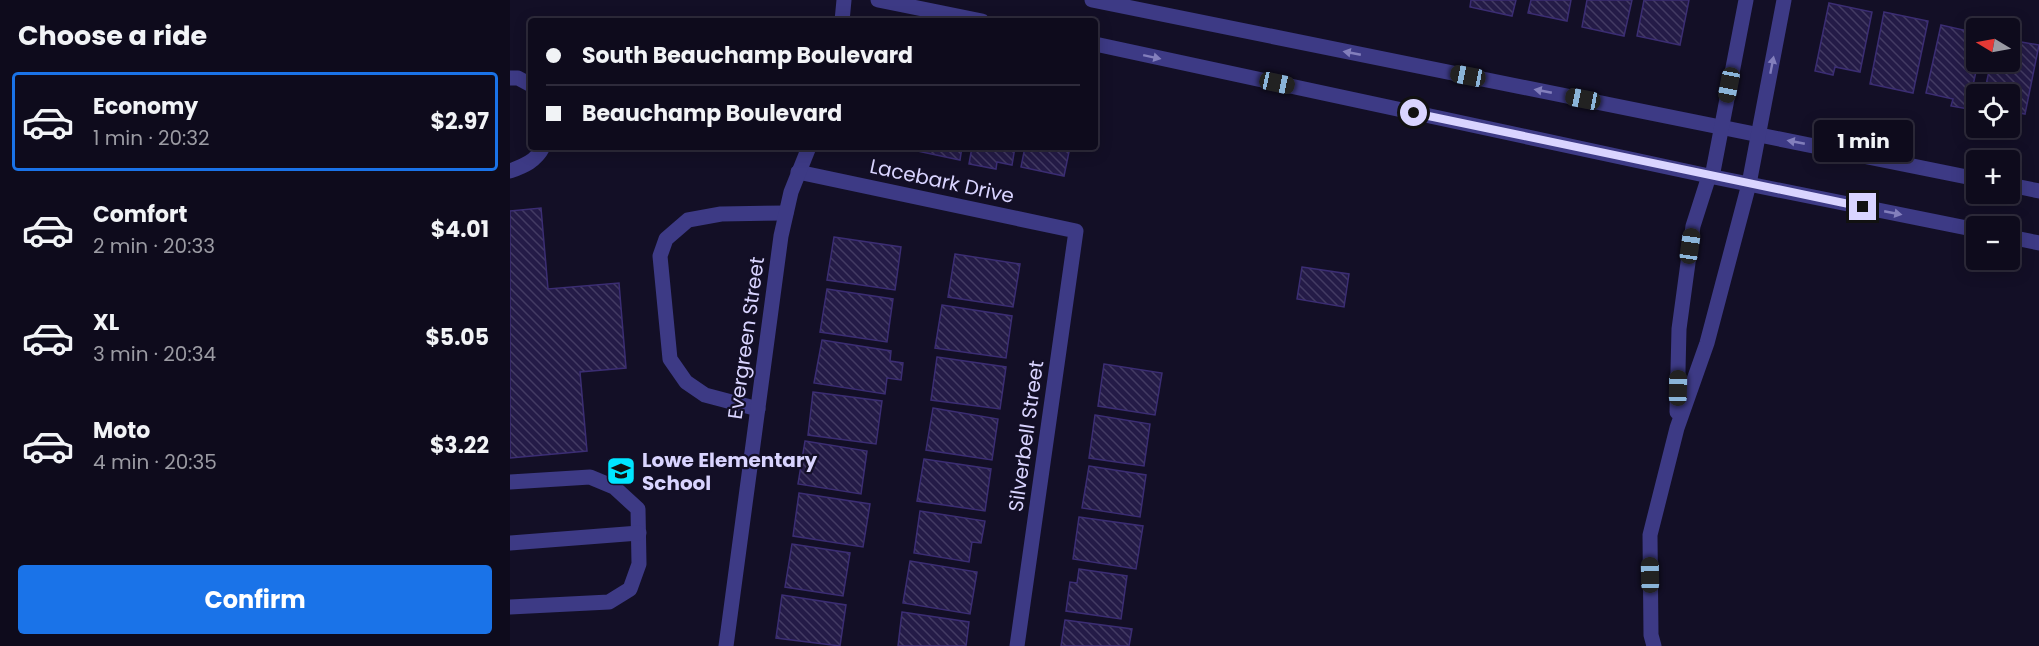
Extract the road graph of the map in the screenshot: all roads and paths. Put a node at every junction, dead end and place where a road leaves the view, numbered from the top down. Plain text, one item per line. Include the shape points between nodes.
1 (844, 0) edge
2 (878, 0) edge
3 (1092, 0) edge
4 (1746, 0) edge
5 (1784, 0) edge
6 (842, 18) edge
7 (967, 18) edge
8 (1098, 45) edge
9 (510, 78) edge
10 (528, 83) edge
11 (1720, 127) junction
12 (1758, 134) junction
13 (542, 150) edge
14 (808, 150) edge
15 (510, 171) edge
16 (798, 172) junction
17 (1711, 176) junction
18 (1966, 177) edge
19 (1749, 184) junction
20 (2020, 187) edge
21 (2039, 191) edge
22 (786, 213) junction
23 (1966, 228) edge
24 (1076, 231) joint
25 (2020, 239) edge
26 (2039, 243) edge
27 (758, 409) junction
28 (1677, 428) junction
29 (510, 482) edge
30 (639, 533) junction
31 (510, 543) edge
32 (510, 607) edge
33 (726, 646) edge
34 (1017, 646) edge
35 (1654, 646) edge

1 - 6 street
2 - 7 street
11 -> 3 street
4 - 11 street
12 -> 5 street
8 -> 17 street
9 - 10 street
11 - 12 street
11 - 17 street
18 -> 12 street
12 - 19 street
13 - 15 street via 526,165
14 - 16 street, Evergreen Street
16 - 22 street, Evergreen Street
16 - 24 street, Lacebark Drive
17 - 19 street
17 - 28 street via 1693,226 1679,329
19 -> 23 street
19 - 28 street via 1707,343
20 - 21 street
22 - 27 street, Evergreen Street
22 - 27 street via 721,214 688,220 666,239 660,256 670,359 686,382 705,395
24 - 34 street, Silverbell Street
25 - 26 street
27 - 33 street, Evergreen Street
28 - 35 street via 1650,535
29 - 30 street via 590,477 614,486 638,509
30 - 31 street
30 - 32 street via 639,564 630,589 609,602

